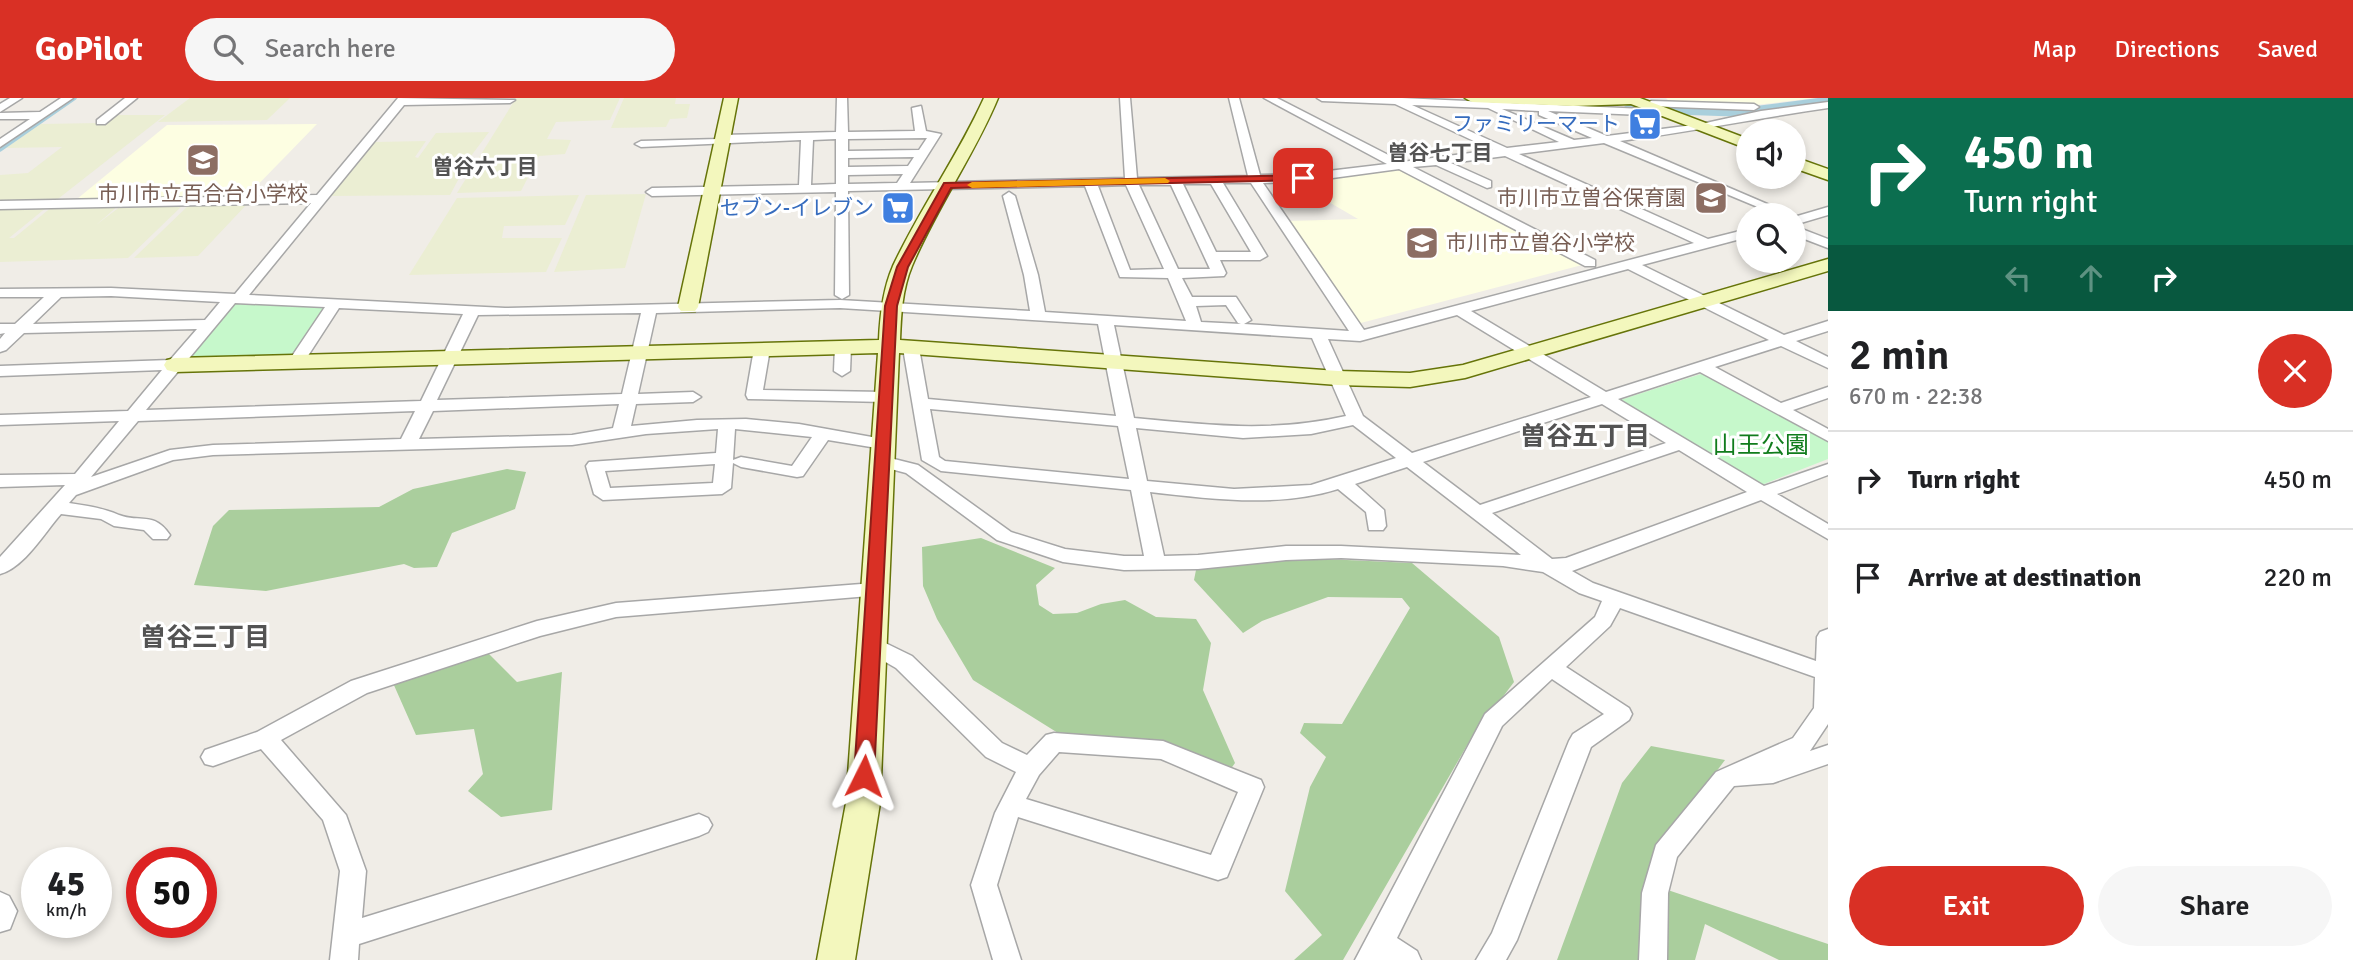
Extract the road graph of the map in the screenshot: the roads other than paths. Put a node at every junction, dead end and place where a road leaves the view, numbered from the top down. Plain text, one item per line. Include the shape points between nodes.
1 (0, 98) edge
2 (10, 98) edge
3 (17, 98) edge
4 (68, 98) edge
5 (132, 98) edge
6 (731, 98) edge
7 (842, 98) edge
8 (991, 98) edge
9 (1125, 98) edge
10 (1234, 98) edge
11 (1269, 98) edge
12 (1322, 98) edge
13 (1828, 99) edge
14 (403, 100) edge
15 (510, 100) dead end
16 (1398, 100) edge
17 (1477, 101) edge
18 (1828, 104) edge
19 (1647, 106) edge
20 (1529, 107) junction
21 (917, 108) dead end
22 (0, 109) edge
23 (43, 115) junction
24 (0, 116) edge
25 (101, 122) dead end
26 (1701, 127) junction
27 (0, 132) edge
28 (18, 132) junction
29 (921, 134) junction
30 (842, 135) junction
31 (807, 136) junction
32 (1606, 139) junction
33 (722, 140) junction
34 (1736, 140) edge
35 (0, 144) edge
36 (641, 144) dead end
37 (1572, 144) junction
38 (922, 153) junction
39 (1506, 153) junction
40 (842, 155) junction
41 (1438, 161) junction
42 (1401, 166) junction
43 (1806, 166) edge
44 (912, 170) junction
45 (842, 171) junction
46 (1828, 174) edge
47 (1215, 180) junction
48 (1255, 180) junction
49 (1175, 181) junction
50 (1090, 182) junction
51 (1131, 182) junction
52 (1487, 184) dead end
53 (902, 185) junction
54 (947, 185) junction
55 (842, 187) junction
56 (805, 188) junction
57 (712, 190) junction
58 (652, 192) dead end
59 (1009, 196) dead end
60 (321, 199) junction
61 (1752, 203) edge
62 (0, 205) edge
63 (1828, 211) edge
64 (1806, 217) edge
65 (1806, 230) edge
66 (1736, 236) edge
67 (1707, 244) junction
68 (1828, 244) edge
69 (1213, 256) junction
70 (1590, 264) dead end
71 (1630, 265) junction
72 (1828, 265) edge
73 (1174, 274) junction
74 (60, 292) junction
75 (0, 293) edge
76 (842, 295) dead end
77 (234, 299) junction
78 (1703, 301) junction
79 (1186, 302) junction
80 (335, 303) junction
81 (891, 306) junction
82 (688, 307) junction
83 (650, 308) junction
84 (473, 310) junction
85 (1461, 311) junction
86 (1038, 316) junction
87 (1105, 320) junction
88 (1243, 320) dead end
89 (209, 324) junction
90 (1193, 326) junction
91 (1828, 326) edge
92 (20, 328) junction
93 (0, 329) edge
94 (1318, 334) junction
95 (1360, 336) junction
96 (1783, 340) junction
97 (0, 347) edge
98 (843, 347) junction
99 (901, 347) junction
100 (762, 349) junction
101 (640, 352) junction
102 (1529, 352) junction
103 (450, 358) junction
104 (296, 362) junction
105 (1115, 362) junction
106 (1828, 363) edge
107 (175, 365) junction
108 (1702, 367) junction
109 (842, 370) dead end
110 (0, 371) edge
111 (1338, 378) junction
112 (1828, 392) edge
113 (693, 397) dead end
114 (886, 397) junction
115 (1606, 398) junction
116 (627, 401) junction
117 (922, 403) junction
118 (426, 407) junction
119 (1781, 409) junction
120 (133, 416) junction
121 (0, 419) edge
122 (1356, 419) junction
123 (1128, 423) junction
124 (727, 425) junction
125 (621, 432) junction
126 (821, 435) junction
127 (1828, 436) edge
128 (1680, 443) junction
129 (408, 444) junction
130 (883, 453) junction
131 (732, 460) junction
132 (1410, 460) junction
133 (1828, 469) edge
134 (0, 481) edge
135 (1340, 482) junction
136 (75, 485) junction
137 (1139, 486) junction
138 (1763, 494) junction
139 (54, 507) junction
140 (1477, 512) junction
141 (1376, 526) dead end
142 (1828, 533) edge
143 (160, 535) dead end
144 (1155, 562) junction
145 (1548, 566) junction
146 (0, 567) edge
147 (874, 590) junction
148 (1614, 598) junction
149 (1828, 636) edge
150 (871, 643) junction
151 (1550, 667) junction
152 (1827, 673) edge
153 (265, 738) junction
154 (1828, 754) edge
155 (213, 757) dead end
156 (1030, 768) junction
157 (1725, 779) junction
158 (1011, 804) junction
159 (699, 825) dead end
160 (0, 904) edge
161 (0, 920) edge
162 (346, 947) edge
163 (1375, 951) edge
164 (836, 960) edge
165 (1007, 960) edge
166 (1407, 960) edge
167 (1490, 960) edge
168 (1653, 960) edge

1 - 2 street
3 - 22 street
4 - 23 street
5 - 25 street
6 - 33 street
7 - 30 street
8 - 54 street
9 - 51 street
10 - 48 street
11 - 42 street
12 - 16 street
13 - 19 street via 1747,107
14 - 15 street
14 - 60 street
16 - 17 street
16 - 39 street
17 - 19 street
17 - 20 street
17 - 37 street
18 - 26 street
19 - 20 street
19 - 26 street
20 - 32 street
21 - 29 street
23 - 24 street
23 - 28 street
26 - 32 street
26 - 34 street
27 - 28 street
28 - 35 street
29 - 30 street
29 - 38 street via 934,134
30 - 31 street
30 - 40 street
31 - 33 street
31 - 56 street
32 - 37 street
32 - 61 street
33 - 36 street
33 - 57 street
37 - 39 street
38 - 40 street
38 - 44 street
39 - 41 street
39 - 67 street
40 - 45 street
41 - 42 street
41 - 52 street
42 - 48 street
42 - 70 street
43 - 46 street
44 - 45 street
44 - 53 street
45 - 55 street
47 - 48 street
47 - 49 street
47 - 69 street via 1260,256
48 - 95 street
49 - 51 street
49 - 69 street
50 - 51 street
50 - 54 street
50 - 73 street via 1125,274
51 - 73 street
53 - 54 street
53 - 55 street
54 - 81 street via 902,267
55 - 56 street
55 - 76 street
56 - 57 street
57 - 58 street
57 - 82 street
59 - 86 street
60 - 62 street
60 - 77 street
63 - 64 street
65 - 68 street
66 - 67 street
67 - 71 street
69 - 73 street via 1219,273
71 - 78 street
71 - 85 street
72 - 78 street
73 - 79 street
74 - 75 street
74 - 77 street
74 - 92 street
77 - 80 street
77 - 89 street
78 - 96 street
78 - 102 street
79 - 88 street via 1231,300
79 - 90 street
80 - 84 street
80 - 104 street
81 - 82 street
81 - 86 street
81 - 99 street
82 - 83 street
83 - 84 street
83 - 101 street
84 - 103 street
85 - 95 street
85 - 102 street
86 - 87 street
87 - 90 street
87 - 105 street
89 - 92 street
89 - 107 street
90 - 94 street
91 - 96 street
92 - 93 street
92 - 97 street
94 - 95 street
94 - 111 street
96 - 106 street
96 - 108 street
98 - 99 street
98 - 100 street
98 - 109 street
99 - 105 street
99 - 114 street
99 - 117 street
100 - 101 street
100 - 114 street via 754,395
101 - 103 street
101 - 116 street
102 - 111 street via 1410,380
102 - 115 street
103 - 104 street
103 - 118 street
104 - 107 street
105 - 111 street
105 - 123 street
107 - 110 street
107 - 120 street
108 - 115 street
108 - 119 street
111 - 122 street
112 - 119 street
113 - 116 street
114 - 130 street
115 - 128 street
115 - 132 street
116 - 118 street
116 - 125 street
117 - 123 street
117 - 137 street via 931,460 941,466
118 - 120 street
118 - 129 street
119 - 127 street
120 - 121 street
120 - 136 street
122 - 123 street via 1311,429 1255,433
122 - 132 street
123 - 137 street
124 - 125 street
124 - 126 street via 771,426
124 - 131 street
125 - 129 street via 572,440
126 - 130 street
126 - 131 street via 797,472
128 - 138 street
128 - 140 street
129 - 136 street via 224,449 170,455
130 - 144 street via 1004,536 1063,555
130 - 147 street
131 - 131 street via 722,488 603,494 595,466
132 - 135 street
132 - 140 street
133 - 138 street
134 - 136 street
135 - 137 street via 1313,491 1234,495
135 - 141 street via 1375,510
136 - 139 street
137 - 144 street
138 - 142 street
138 - 145 street via 1568,565
139 - 143 street via 150,525
139 - 146 street
140 - 145 street
144 - 145 street via 1340,552 1503,559
145 - 148 street
147 - 150 street
147 - 153 street via 616,611 537,629 359,687
148 - 151 street via 1602,621
148 - 152 street
149 - 152 street
150 - 156 street via 904,662 994,750
150 - 164 street via 863,803
151 - 163 street via 1493,720
151 - 167 street via 1621,714 1581,741 1503,940
152 - 157 street via 1825,710 1801,745
153 - 155 street
153 - 162 street via 334,815 353,871
154 - 157 street via 1773,773
156 - 158 street
156 - 158 street via 1054,742 1163,750 1252,787 1218,869
157 - 168 street via 1665,853 1656,893
158 - 165 street via 984,885
159 - 162 street
160 - 161 street via 4,911
163 - 166 street

